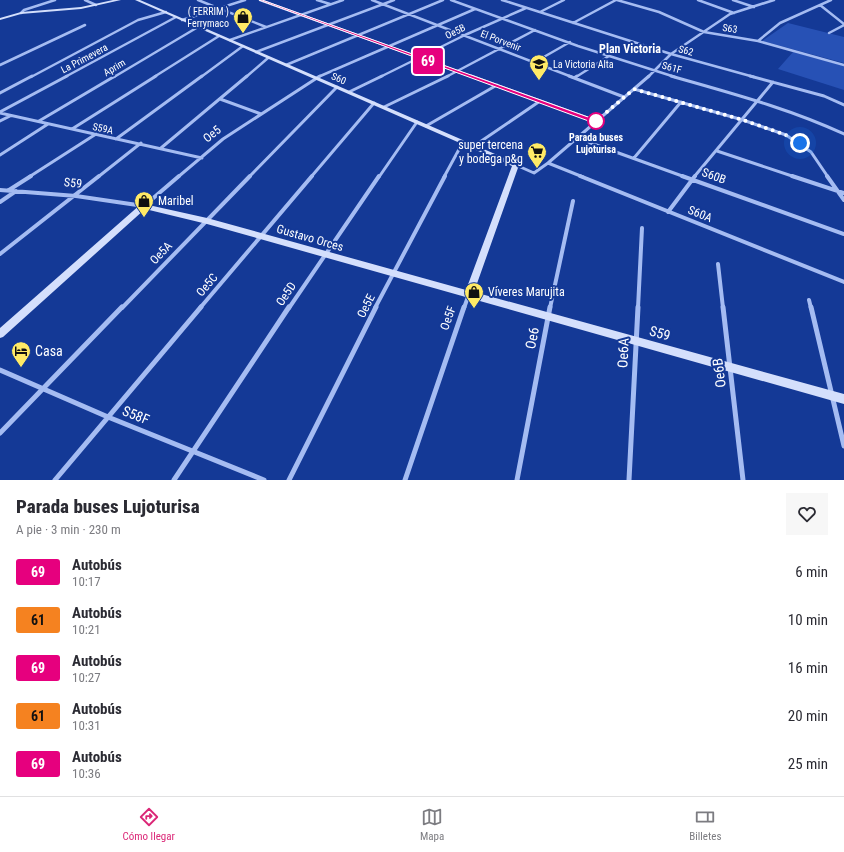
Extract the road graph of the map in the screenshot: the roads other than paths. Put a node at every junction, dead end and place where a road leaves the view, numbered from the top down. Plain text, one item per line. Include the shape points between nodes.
1 (55, 0) edge
2 (85, 0) edge
3 (119, 0) edge
4 (137, 0) edge
5 (198, 0) edge
6 (245, 0) edge
7 (260, 0) edge
8 (317, 0) edge
9 (343, 0) edge
10 (372, 0) edge
11 (394, 0) edge
12 (443, 0) edge
13 (451, 0) edge
14 (502, 0) edge
15 (564, 0) edge
16 (616, 0) edge
17 (698, 0) edge
18 (733, 0) edge
19 (774, 0) edge
20 (831, 0) edge
21 (330, 4) junction
22 (383, 4) junction
23 (96, 5) junction
24 (820, 5) junction
25 (754, 7) junction
26 (217, 8) junction
27 (526, 8) junction
28 (475, 9) junction
29 (166, 12) junction
30 (540, 12) junction
31 (21, 13) junction
32 (734, 13) junction
33 (409, 14) junction
34 (301, 15) junction
35 (179, 18) junction
36 (0, 19) edge
37 (503, 19) junction
38 (573, 23) junction
39 (327, 24) junction
40 (437, 24) junction
41 (844, 24) edge
42 (85, 25) dead end
43 (198, 27) junction
44 (266, 27) junction
45 (535, 30) junction
46 (704, 32) junction
47 (829, 33) dead end
48 (356, 35) junction
49 (464, 35) junction
50 (219, 36) junction
51 (230, 40) junction
52 (758, 41) junction
53 (570, 42) junction
54 (243, 46) junction
55 (387, 46) junction
56 (501, 49) junction
57 (256, 52) junction
58 (671, 54) junction
59 (609, 56) junction
60 (268, 58) junction
61 (420, 58) junction
62 (535, 62) junction
63 (0, 65) edge
64 (286, 65) junction
65 (844, 65) edge
66 (458, 71) junction
67 (655, 71) junction
68 (315, 78) junction
69 (574, 78) junction
70 (773, 82) junction
71 (497, 86) junction
72 (337, 87) junction
73 (634, 89) junction
74 (349, 92) junction
75 (0, 93) edge
76 (624, 98) junction
77 (220, 99) junction
78 (760, 99) junction
79 (540, 101) junction
80 (682, 102) junction
81 (374, 104) junction
82 (844, 105) edge
83 (384, 107) junction
84 (0, 113) edge
85 (261, 114) junction
86 (10, 116) junction
87 (743, 120) junction
88 (0, 121) edge
89 (596, 121) junction
90 (39, 122) junction
91 (417, 122) junction
92 (48, 124) junction
93 (426, 126) junction
94 (72, 129) junction
95 (96, 134) junction
96 (844, 134) edge
97 (577, 138) junction
98 (116, 139) junction
99 (463, 142) junction
100 (141, 143) junction
101 (474, 146) junction
102 (161, 148) junction
103 (717, 151) junction
104 (0, 155) edge
105 (202, 158) junction
106 (634, 158) junction
107 (548, 163) junction
108 (516, 165) junction
109 (692, 179) junction
110 (0, 190) edge
111 (8, 190) junction
112 (17, 191) junction
113 (839, 193) junction
114 (844, 193) edge
115 (76, 196) junction
116 (844, 200) edge
117 (573, 201) dead end
118 (0, 202) edge
119 (144, 206) junction
120 (668, 212) junction
121 (207, 221) junction
122 (642, 228) dead end
123 (844, 234) edge
124 (262, 237) junction
125 (0, 254) edge
126 (324, 255) junction
127 (718, 264) dead end
128 (393, 274) junction
129 (844, 282) edge
130 (469, 294) junction
131 (810, 300) dead end
132 (548, 316) junction
133 (0, 334) edge
134 (636, 341) junction
135 (730, 367) junction
136 (0, 370) edge
137 (43, 388) junction
138 (832, 396) junction
139 (844, 399) edge
140 (108, 417) junction
141 (0, 433) edge
142 (844, 446) edge
143 (193, 451) junction
144 (55, 480) edge
145 (174, 480) edge
146 (264, 480) edge
147 (289, 480) edge
148 (405, 480) edge
149 (517, 480) edge
150 (629, 480) edge
151 (743, 480) edge

1 - 31 street
2 - 23 street
3 - 23 street
4 - 29 street, S60
5 - 26 street
6 - 26 street, La Primevera
7 - 34 street
8 - 21 street
9 - 21 street
10 - 22 street, El Porvenir
11 - 22 street
12 - 33 street
13 - 28 street, S61F
14 - 27 street, S62
15 - 30 street
16 - 38 street
16 - 46 street, S63 via 659,12
17 - 32 street
18 - 25 street
19 - 25 street
20 - 24 street
21 - 34 street
22 - 33 street, El Porvenir
22 - 39 street
23 - 31 street
24 - 41 street
24 - 52 street via 780,23
25 - 32 street
26 - 35 street, La Primevera
26 - 44 street
27 - 30 street, S62
27 - 37 street, Oe5B
28 - 37 street, S61F
28 - 40 street, Oe5
29 - 35 street, S60
29 - 75 street via 138,20
30 - 38 street, S62
31 - 36 street
32 - 46 street
33 - 40 street, El Porvenir
33 - 48 street
34 - 39 street
34 - 44 street
35 - 43 street, S60
35 - 84 street, La Primevera
37 - 45 street, S61F
37 - 49 street, Oe5B
38 - 58 street, S62
39 - 48 street
39 - 57 street
40 - 49 street, El Porvenir
40 - 55 street, Oe5
41 - 47 street
42 - 63 street
43 - 50 street, S60
43 - 90 street, Aprim
44 - 51 street
45 - 53 street, S61F
45 - 56 street
46 - 52 street, S63
46 - 58 street
48 - 55 street
48 - 64 street
49 - 56 street, El Porvenir
49 - 61 street, Oe5B
50 - 51 street, S60
50 - 94 street
51 - 54 street, S60
52 - 65 street, S63
53 - 59 street, S61F
53 - 62 street
54 - 57 street, S60
54 - 98 street
55 - 61 street
55 - 68 street, Oe5
56 - 62 street, El Porvenir
56 - 66 street
57 - 60 street, S60
58 - 67 street
58 - 70 street, S62
59 - 67 street, S61F
59 - 69 street
60 - 64 street, S60
60 - 77 street
61 - 66 street
61 - 74 street, Oe5B
62 - 69 street, El Porvenir
64 - 68 street, S60
66 - 71 street
66 - 83 street
67 - 73 street
67 - 78 street, S61F
68 - 72 street, S60
68 - 85 street, Oe5
69 - 76 street, El Porvenir
70 - 78 street
70 - 82 street, S62 via 824,96
71 - 79 street
71 - 93 street
72 - 74 street, S60
72 - 121 street, Oe5A
73 - 76 street
73 - 80 street
74 - 81 street, S60
76 - 89 street
77 - 85 street
77 - 102 street
78 - 87 street
78 - 96 street, S61F via 819,121
79 - 89 street
79 - 101 street
80 - 87 street
80 - 106 street
81 - 83 street, S60
81 - 124 street, Oe5C
83 - 91 street, S60
84 - 86 street, S59A
85 - 105 street, Oe5 via 223,139
86 - 88 street
86 - 90 street, S59A
87 - 103 street
87 - 113 street via 786,135 800,143 811,152
89 - 97 street
90 - 92 street, S59A
91 - 93 street, S60
91 - 126 street, Oe5D
92 - 94 street, S59A
92 - 104 street
93 - 99 street, S60
94 - 95 street, S59A
95 - 98 street, S59A
95 - 111 street
97 - 106 street, S60B
97 - 107 street
98 - 100 street, S59A
99 - 101 street, S60
99 - 128 street, Oe5E
100 - 102 street, S59A
100 - 115 street
101 - 108 street, S60
102 - 105 street, S59A
103 - 109 street
103 - 113 street
105 - 119 street, Oe5
106 - 109 street, S60B
107 - 108 street, S60 via 534,173
107 - 120 street, S60A
108 - 130 street, Oe5F
109 - 120 street
109 - 123 street, S60B
110 - 111 street, S59
111 - 112 street, S59
112 - 115 street, S59
112 - 118 street
113 - 114 street
113 - 116 street
115 - 119 street, S59
115 - 125 street
117 - 132 street, Oe6
119 - 121 street, Gustavo Orces
119 - 133 street, Oe5
120 - 129 street, S60A
121 - 124 street, Gustavo Orces
121 - 137 street, Oe5A
122 - 134 street, Oe6A
124 - 126 street, Gustavo Orces
124 - 140 street, Oe5C
126 - 128 street, Gustavo Orces
126 - 143 street, Oe5D
127 - 135 street, Oe6B
128 - 130 street, Gustavo Orces
128 - 147 street, Oe5E
130 - 132 street, S59
130 - 148 street, Oe5F
131 - 138 street
132 - 134 street, S59
132 - 149 street, Oe6
134 - 135 street, S59
134 - 150 street, Oe6A
135 - 138 street, S59
135 - 151 street, Oe6B
136 - 137 street, S58F
137 - 140 street, S58F
137 - 141 street, Oe5A
138 - 139 street, S59
138 - 142 street
140 - 143 street, S58F
140 - 144 street, Oe5C
143 - 145 street, Oe5D
143 - 146 street, S58F

